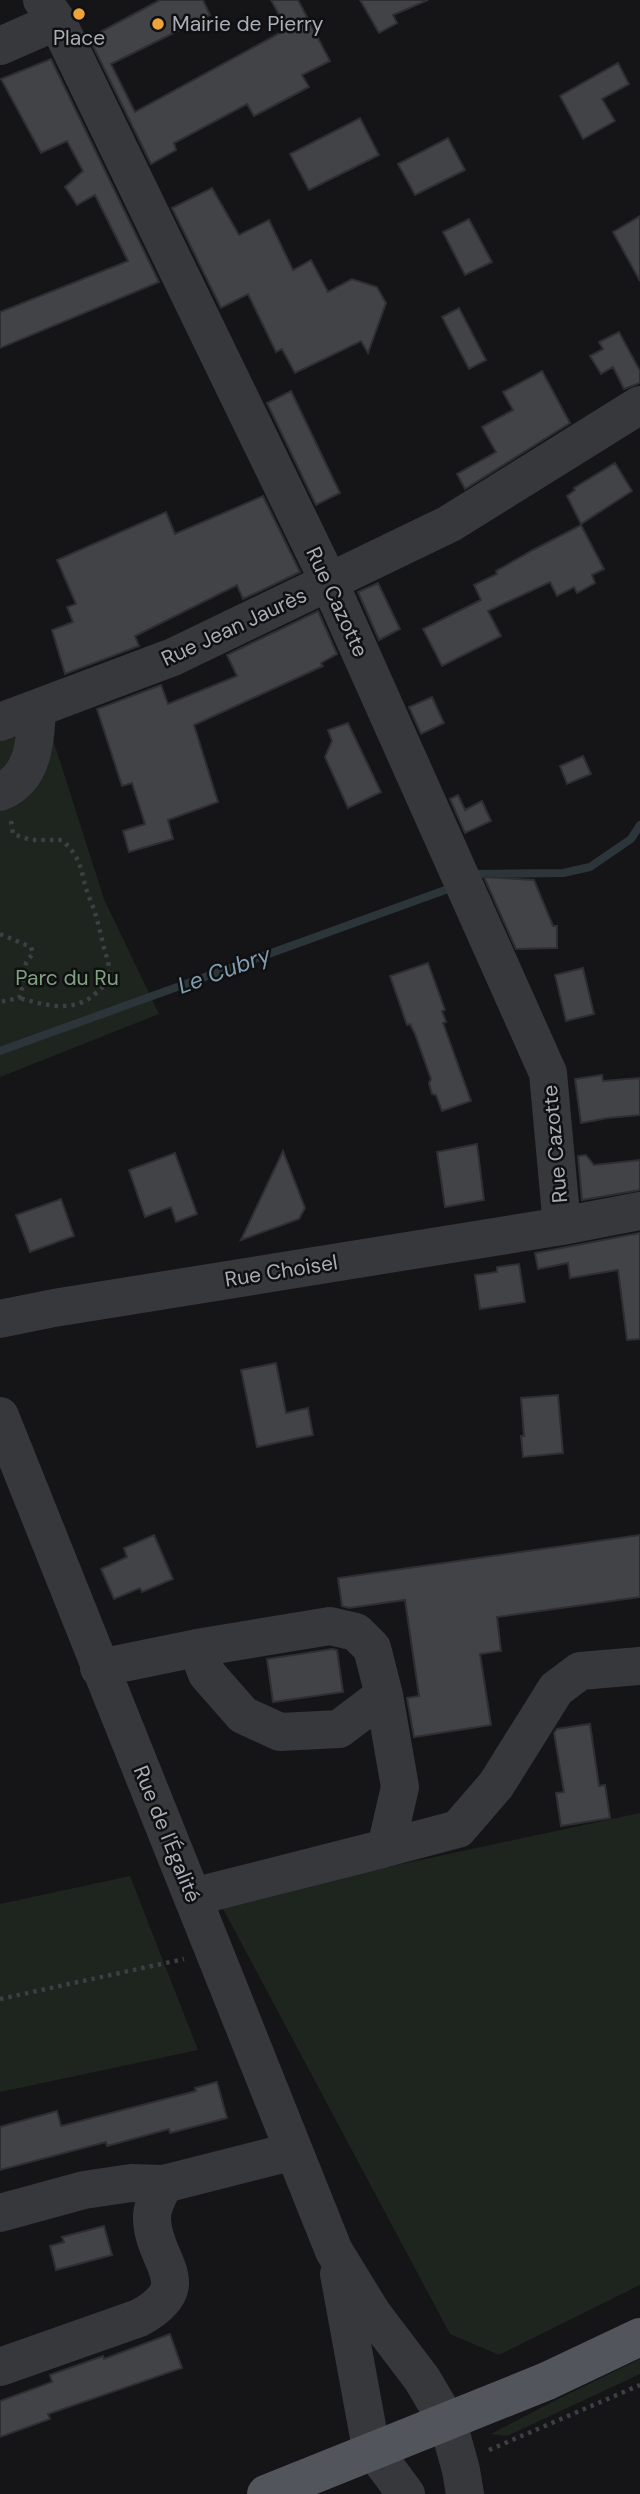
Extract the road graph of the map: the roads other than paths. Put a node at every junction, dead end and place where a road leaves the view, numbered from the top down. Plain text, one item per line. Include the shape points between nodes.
1 (50, 11) edge
2 (0, 46) edge
3 (640, 405) edge
4 (329, 582) junction
5 (37, 709) junction
6 (0, 722) edge
7 (4, 802) edge
8 (640, 1211) edge
9 (562, 1226) junction
10 (0, 1319) edge
11 (0, 1416) edge
12 (197, 1648) junction
13 (640, 1666) edge
14 (99, 1668) junction
15 (384, 1695) junction
16 (386, 1848) junction
17 (193, 1897) junction
18 (294, 2151) junction
19 (164, 2183) junction
20 (0, 2213) edge
21 (334, 2251) junction
22 (640, 2337) edge
23 (0, 2367) edge
24 (448, 2423) junction
25 (374, 2451) junction
26 (461, 2477) edge
27 (266, 2494) edge
28 (406, 2494) edge

1 - 2 street
1 - 4 street, Rue Cazotte
3 - 4 street, Rue Jean Jaurès via 449,524
4 - 5 street, Rue Jean Jaurès via 173,657
4 - 9 street, Rue Cazotte via 548,1073
5 - 6 street, Rue Jean Jaurès
5 - 7 street via 31,758
8 - 9 street, Rue Choisel
9 - 10 street, Rue Choisel
11 - 14 street, Rue de l'Égalité
12 - 14 street
12 - 15 street via 330,1626 356,1632 372,1648
12 - 15 street via 207,1674 243,1715 280,1732 339,1729
13 - 16 street via 580,1671 556,1689 496,1785 458,1829
14 - 17 street, Rue de l'Égalité
15 - 16 street via 400,1787
16 - 17 street
17 - 18 street, Rue de l'Égalité
18 - 19 street
18 - 21 street, Rue de l'Égalité
19 - 20 street via 85,2190
19 - 23 street via 152,2217 170,2284 158,2308
21 - 24 street, Rue de l'Égalité
21 - 25 street, Rue de l'Égalité
22 - 24 main road
24 - 25 main road
24 - 26 street, Rue de l'Égalité
25 - 27 main road
25 - 28 street

